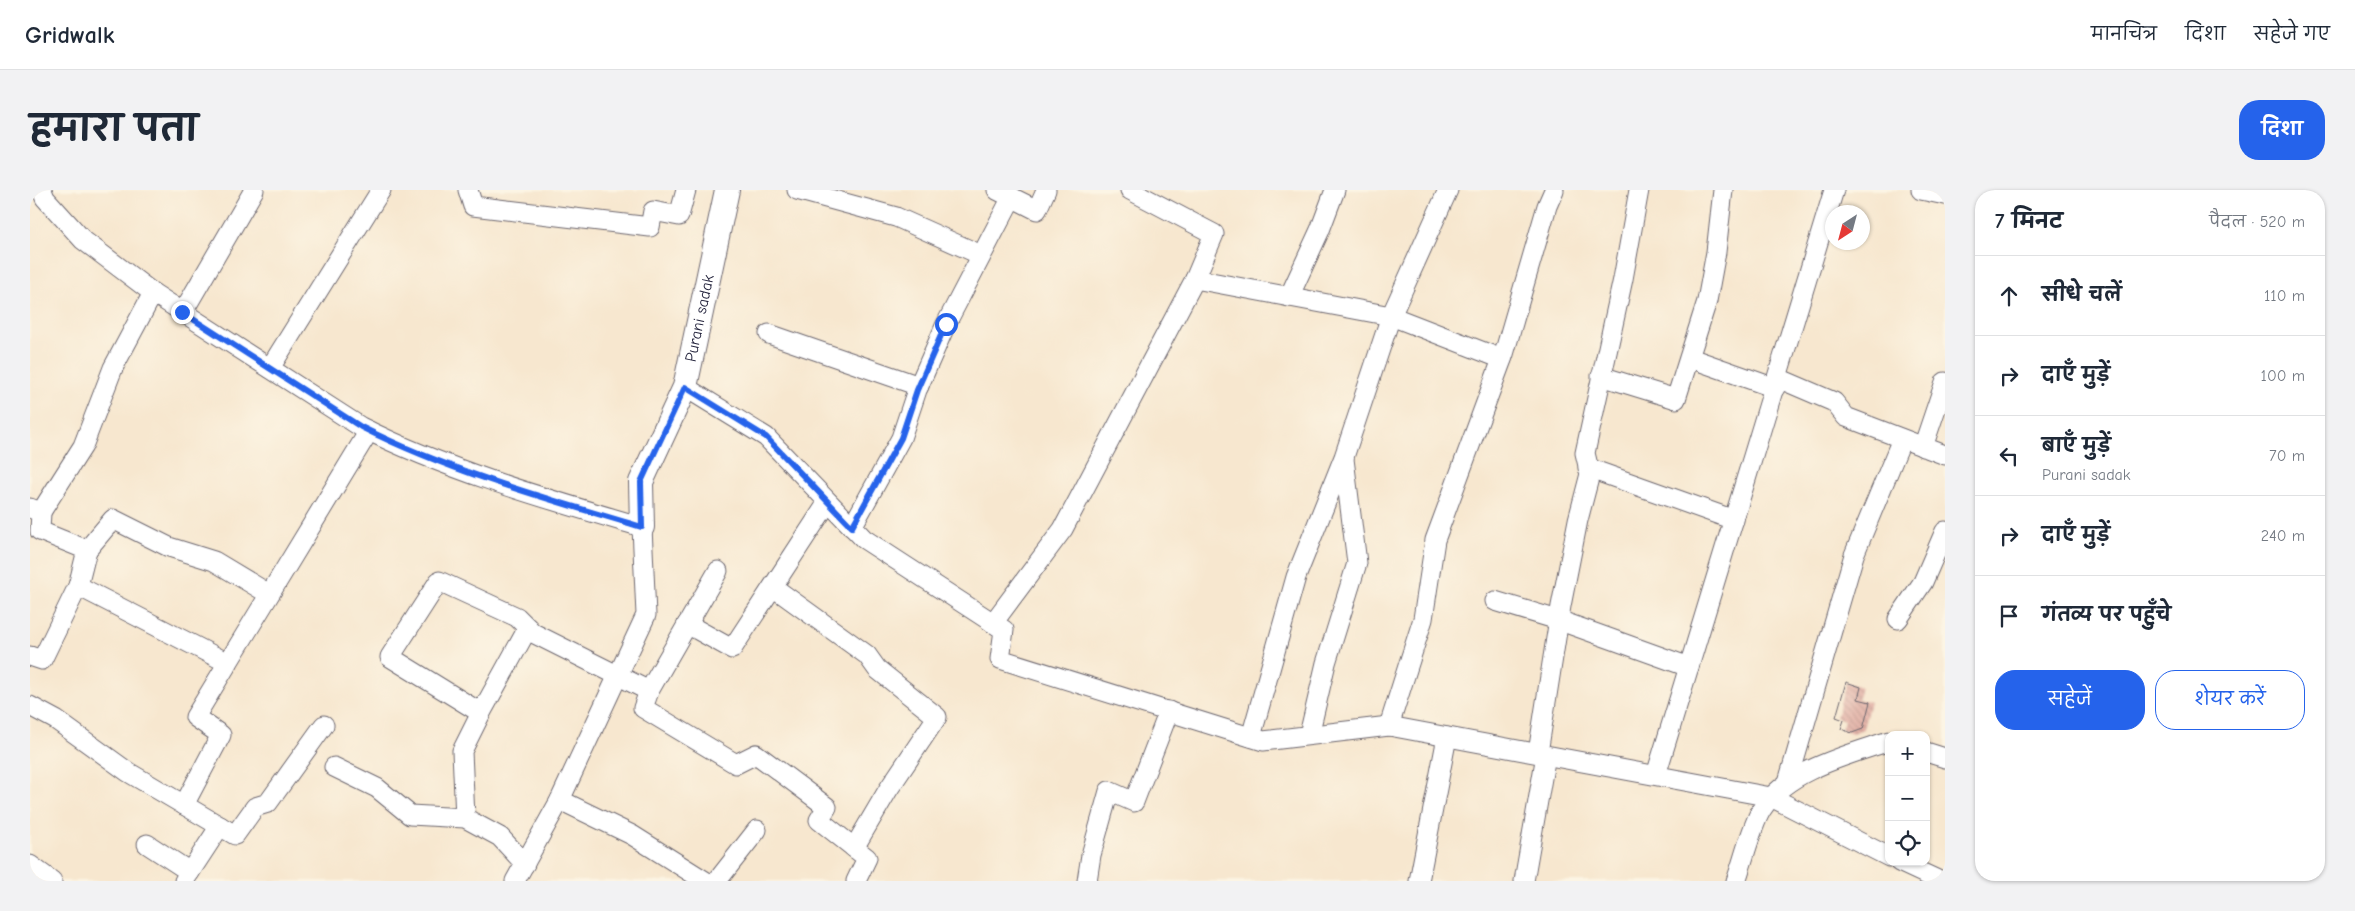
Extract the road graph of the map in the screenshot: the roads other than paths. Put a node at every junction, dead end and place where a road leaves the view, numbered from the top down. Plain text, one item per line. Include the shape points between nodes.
1 (42, 190) edge
2 (254, 190) edge
3 (381, 190) edge
4 (468, 190) edge
5 (686, 190) edge
6 (727, 190) edge
7 (798, 190) edge
8 (1046, 190) edge
9 (1130, 190) edge
10 (1336, 190) edge
11 (1448, 190) edge
12 (1554, 190) edge
13 (1639, 190) edge
14 (1723, 190) edge
15 (1834, 190) edge
16 (1921, 190) edge
17 (1004, 194) edge
18 (1945, 195) edge
19 (981, 254) junction
20 (1195, 279) junction
21 (153, 293) junction
22 (1289, 297) junction
23 (182, 312) junction
24 (1391, 316) junction
25 (769, 334) dead end
26 (1690, 358) junction
27 (1502, 359) junction
28 (270, 368) junction
29 (1601, 376) junction
30 (1945, 382) edge
31 (1776, 383) junction
32 (919, 386) junction
33 (685, 387) junction
34 (369, 431) junction
35 (1902, 439) junction
36 (1923, 447) junction
37 (1945, 455) edge
38 (1344, 457) junction
39 (1588, 468) junction
40 (828, 502) junction
41 (36, 510) edge
42 (1734, 520) junction
43 (642, 527) junction
44 (852, 527) junction
45 (1945, 531) edge
46 (87, 550) junction
47 (718, 571) dead end
48 (78, 586) junction
49 (773, 587) junction
50 (269, 594) junction
51 (1495, 601) dead end
52 (1558, 620) junction
53 (1898, 620) dead end
54 (993, 623) junction
55 (687, 624) junction
56 (528, 628) junction
57 (30, 656) edge
58 (228, 663) junction
59 (1689, 668) junction
60 (618, 675) junction
61 (649, 691) junction
62 (30, 706) edge
63 (1169, 711) junction
64 (481, 713) junction
65 (324, 725) dead end
66 (1389, 726) junction
67 (1309, 736) junction
68 (1251, 737) junction
69 (1447, 737) junction
70 (1885, 741) edge
71 (1930, 753) edge
72 (1542, 754) junction
73 (1945, 758) edge
74 (334, 767) dead end
75 (1656, 775) junction
76 (1788, 782) junction
77 (1771, 796) junction
78 (560, 800) junction
79 (184, 805) junction
80 (465, 818) junction
81 (220, 826) junction
82 (757, 830) dead end
83 (147, 844) dead end
84 (854, 848) junction
85 (1885, 855) edge
86 (525, 864) junction
87 (30, 865) edge
88 (1904, 870) edge
89 (187, 876) edge
90 (52, 881) edge
91 (515, 881) edge
92 (705, 881) edge
93 (718, 881) edge
94 (856, 881) edge
95 (1087, 881) edge
96 (1419, 881) edge
97 (1524, 881) edge
98 (1736, 881) edge
99 (1940, 881) edge

1 - 21 street via 45,198 83,240
2 - 23 street
3 - 28 street
4 - 5 street via 473,206 650,227 654,211 678,216
6 - 33 main road, Purani sadak
7 - 19 street via 896,218
8 - 17 street via 1037,210
9 - 20 street via 1214,234
10 - 22 street
11 - 24 street
12 - 27 street
13 - 29 street
14 - 26 street via 1707,301
15 - 31 street
16 - 18 street
17 - 19 street
19 - 32 street
20 - 22 street
20 - 54 street via 1063,529
21 - 23 street
21 - 41 street via 113,368 83,446
22 - 24 street
23 - 28 street
24 - 27 street
24 - 38 street
25 - 32 street
26 - 29 street via 1676,399
26 - 31 street
27 - 66 street via 1435,540 1423,620
28 - 34 street
29 - 39 street via 1585,453
30 - 36 street
31 - 35 street via 1834,402 1846,417
31 - 42 street
32 - 44 street via 901,438
33 - 40 street via 766,437
33 - 43 main road, Purani sadak via 641,482
34 - 43 street via 449,466
34 - 50 street
35 - 36 street
35 - 76 street via 1854,555
36 - 37 street
38 - 67 street via 1357,563 1326,664
38 - 68 street via 1296,577
39 - 42 street
39 - 52 street via 1590,474
40 - 44 street
40 - 49 street
41 - 46 street via 40,531
42 - 59 street
43 - 60 street via 646,615
44 - 54 street via 864,539
45 - 53 street via 1923,582
46 - 48 street
46 - 50 street via 113,519 168,547 214,561
47 - 55 street
48 - 57 street via 42,660
48 - 58 street
49 - 55 street via 732,649
49 - 84 street via 868,654 877,669 936,716
50 - 58 street
51 - 52 street
52 - 59 street
52 - 72 street
54 - 63 street via 1004,630 1000,659
55 - 61 street
56 - 60 street
56 - 64 street
56 - 64 street via 517,617 440,581 390,657
58 - 79 street via 195,717 222,735
59 - 75 street
60 - 61 street
60 - 78 street
61 - 84 street via 643,708 736,764 756,754 827,807 819,820
62 - 79 street via 56,720 128,772
63 - 68 street
63 - 95 street via 1134,802 1109,791
64 - 80 street via 462,751
65 - 81 street via 268,803 255,807 235,835
66 - 67 street
66 - 69 street
67 - 68 street via 1263,741
69 - 72 street
69 - 96 street
70 - 76 street via 1824,764
71 - 73 street
72 - 75 street
72 - 97 street
74 - 80 street via 377,788 410,815
75 - 77 street
76 - 77 street
77 - 85 street
77 - 98 street via 1761,810
78 - 86 street
78 - 92 street via 632,835
79 - 81 street
80 - 86 street via 500,837
81 - 89 street
82 - 93 street
83 - 89 street
84 - 94 street via 867,858
86 - 91 street
87 - 90 street
88 - 99 street

